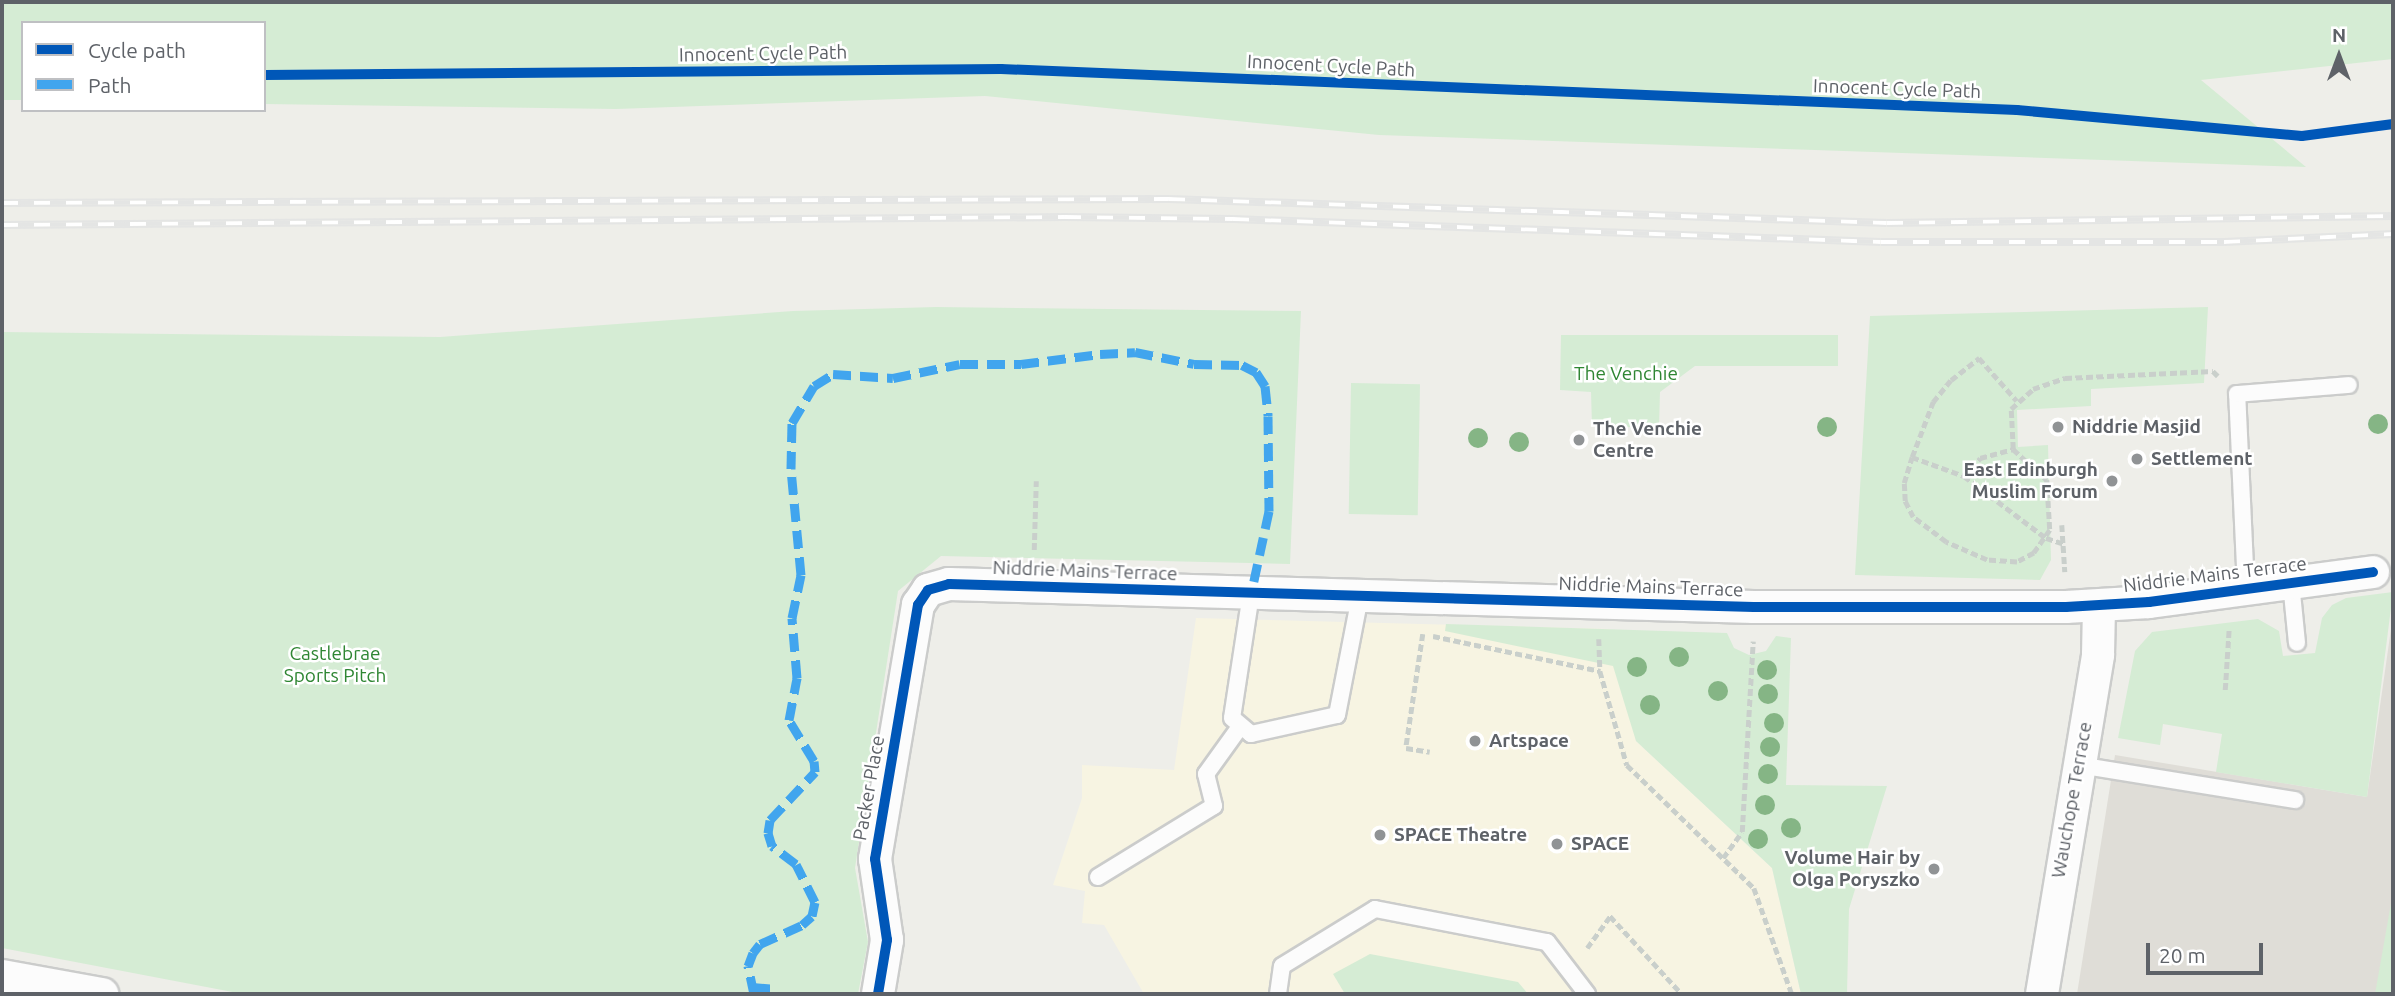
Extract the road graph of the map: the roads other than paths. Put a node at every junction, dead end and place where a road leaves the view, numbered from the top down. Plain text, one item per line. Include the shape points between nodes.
1 (2349, 384) dead end
2 (2373, 572) dead end
3 (2291, 583) junction
4 (928, 590) joint
5 (2235, 591) junction
6 (1251, 594) junction
7 (1360, 597) junction
8 (2099, 606) junction
9 (2297, 643) dead end
10 (1239, 728) junction
11 (2078, 765) junction
12 (2295, 800) dead end
13 (1098, 877) dead end
14 (2, 976) edge
15 (102, 994) edge
16 (878, 994) edge
17 (1278, 994) edge
18 (1587, 994) edge
19 (2042, 994) edge

1 - 5 lane via 2236,394
2 - 3 street, Niddrie Mains Terrace
3 - 5 street, Niddrie Mains Terrace
3 - 9 lane
4 - 6 street, Niddrie Mains Terrace via 949,584
4 - 16 street, Packer Place via 918,605 874,859 887,940
5 - 8 street, Niddrie Mains Terrace
6 - 7 street, Niddrie Mains Terrace
6 - 10 lane via 1232,718
7 - 8 street, Niddrie Mains Terrace via 1754,607
7 - 10 lane via 1337,715 1251,734
8 - 11 street, Wauchope Terrace via 2098,654
10 - 13 lane via 1206,774 1214,806
11 - 12 lane
11 - 19 street, Wauchope Terrace
14 - 15 street
17 - 18 lane via 1282,966 1375,909 1547,942

